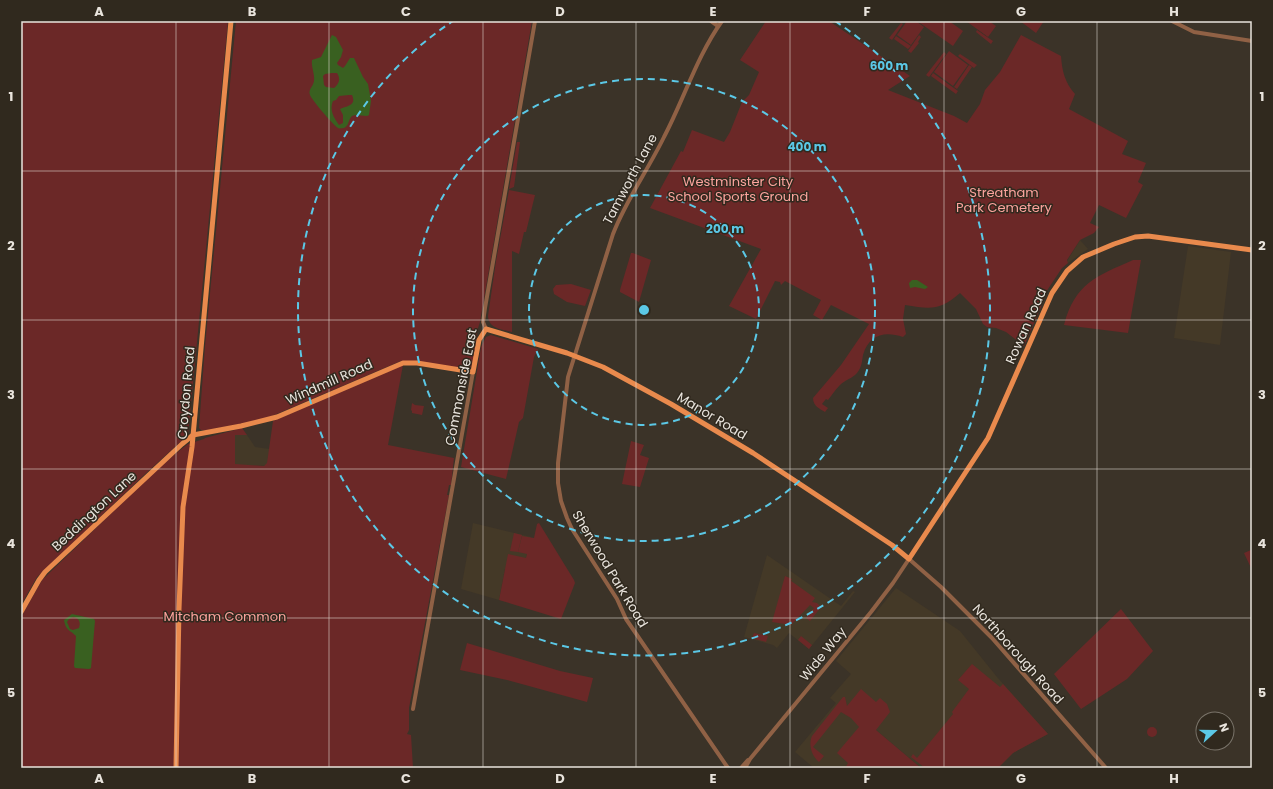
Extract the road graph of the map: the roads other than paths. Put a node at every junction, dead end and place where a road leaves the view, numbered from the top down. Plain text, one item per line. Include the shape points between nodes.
1 (231, 21) edge
2 (535, 21) edge
3 (711, 21) edge
4 (722, 21) edge
5 (1172, 21) edge
6 (718, 26) junction
7 (1252, 41) edge
8 (1252, 250) edge
9 (486, 329) junction
10 (574, 355) junction
11 (473, 372) junction
12 (193, 435) junction
13 (909, 559) junction
14 (21, 612) edge
15 (413, 709) dead end
16 (750, 759) junction
17 (176, 768) edge
18 (728, 768) edge
19 (741, 768) edge
20 (744, 768) edge
21 (1106, 768) edge

1 - 12 main road, Croydon Road
2 - 9 street, Commonside East via 485,308 483,322
3 - 6 street
4 - 6 street, Tamworth Lane
5 - 7 street via 1194,32
6 - 10 street, Tamworth Lane via 702,53 664,136 616,225
8 - 13 main road, Rowan Road via 1140,236 1090,253 1073,265 1052,293 987,441
9 - 10 main road, Manor Road
9 - 11 main road, Commonside East via 480,340
10 - 13 main road, Manor Road via 634,384 753,453 892,545
10 - 18 street, Sherwood Park Road via 565,390 557,474 565,515 626,618
11 - 12 main road, Windmill Road via 413,362 403,363 267,420
11 - 15 street, Commonside East
12 - 14 main road, Beddington Lane via 45,572
12 - 17 main road, Croydon Road via 183,507
13 - 16 street, Wide Way via 871,612
13 - 21 street, Northborough Road via 992,638
16 - 19 street, Wide Way
16 - 20 street, Wide Way

